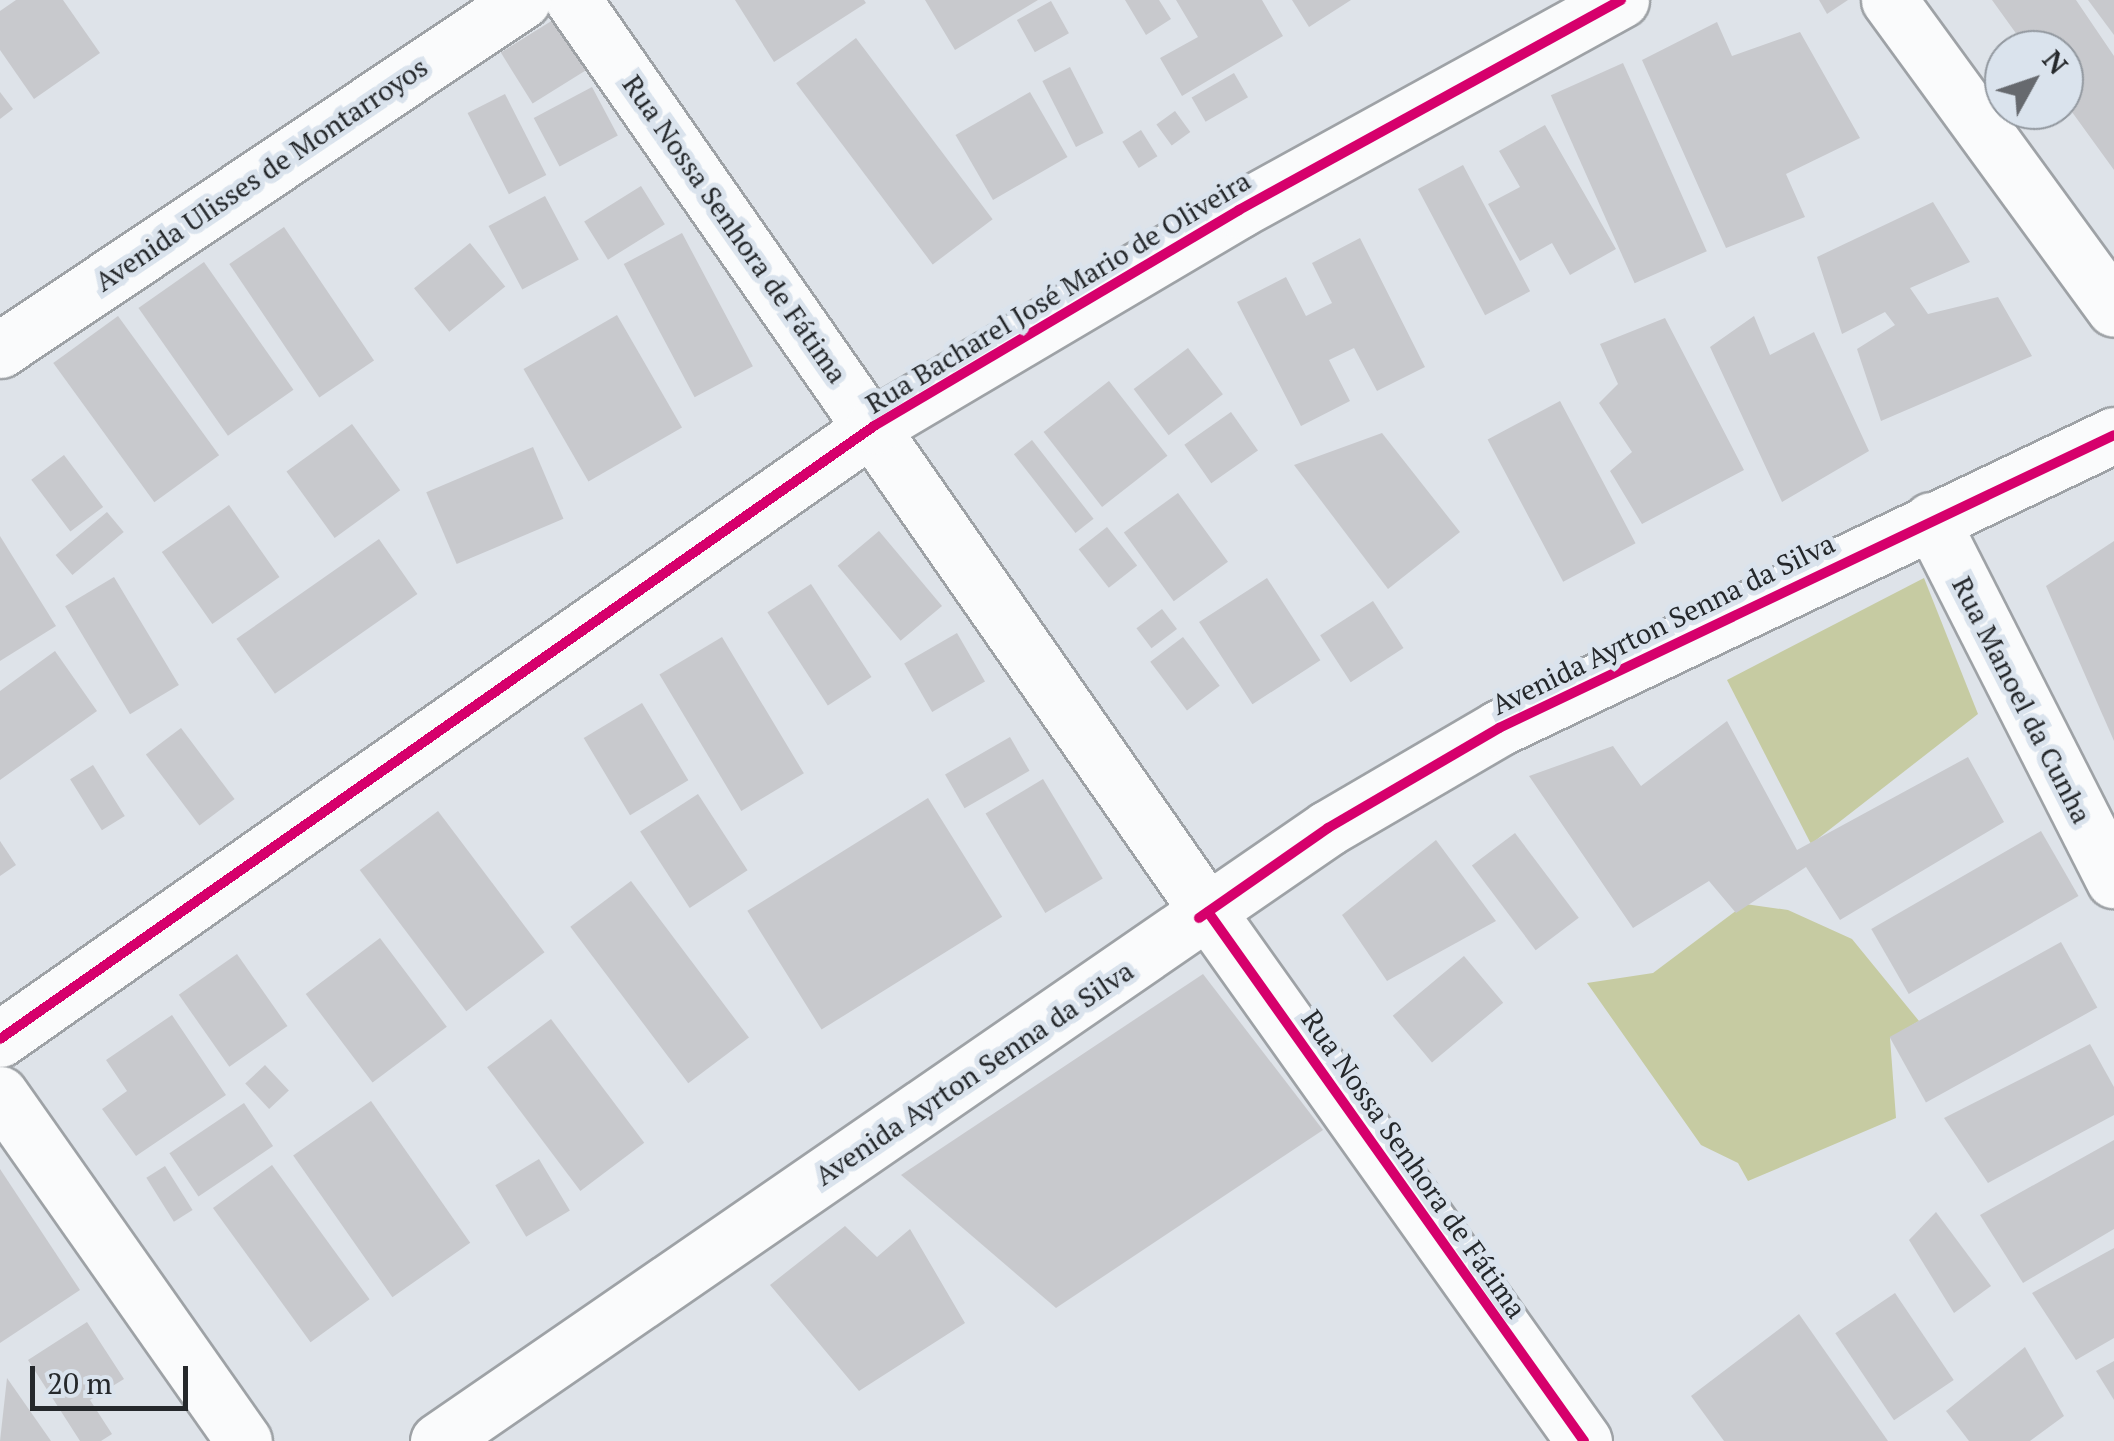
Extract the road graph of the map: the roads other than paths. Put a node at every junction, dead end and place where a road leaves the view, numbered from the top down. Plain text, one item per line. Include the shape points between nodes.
1 (523, 0) edge
2 (573, 0) edge
3 (1621, 0) edge
4 (1890, 0) edge
5 (2114, 308) edge
6 (0, 350) edge
7 (874, 426) junction
8 (2114, 435) edge
9 (1931, 520) junction
10 (2114, 880) edge
11 (1208, 912) junction
12 (0, 1039) edge
13 (0, 1094) edge
14 (244, 1441) edge
15 (438, 1441) edge
16 (1584, 1441) edge

1 - 6 street, Avenida Ulisses de Montarroyos
2 - 7 street, Rua Nossa Senhora de Fátima
3 - 7 street, Rua Bacharel José Mario de Oliveira via 1239,210
4 - 5 street
7 - 11 street, Rua Nossa Senhora de Fátima
7 - 12 street, Rua Bacharel José Mario de Oliveira
8 - 9 street, Avenida Ayrton Senna da Silva
9 - 10 street, Rua Manoel da Cunha
9 - 11 street, Avenida Ayrton Senna da Silva via 1499,728
11 - 15 street, Avenida Ayrton Senna da Silva
11 - 16 street, Rua Nossa Senhora de Fátima
13 - 14 street

